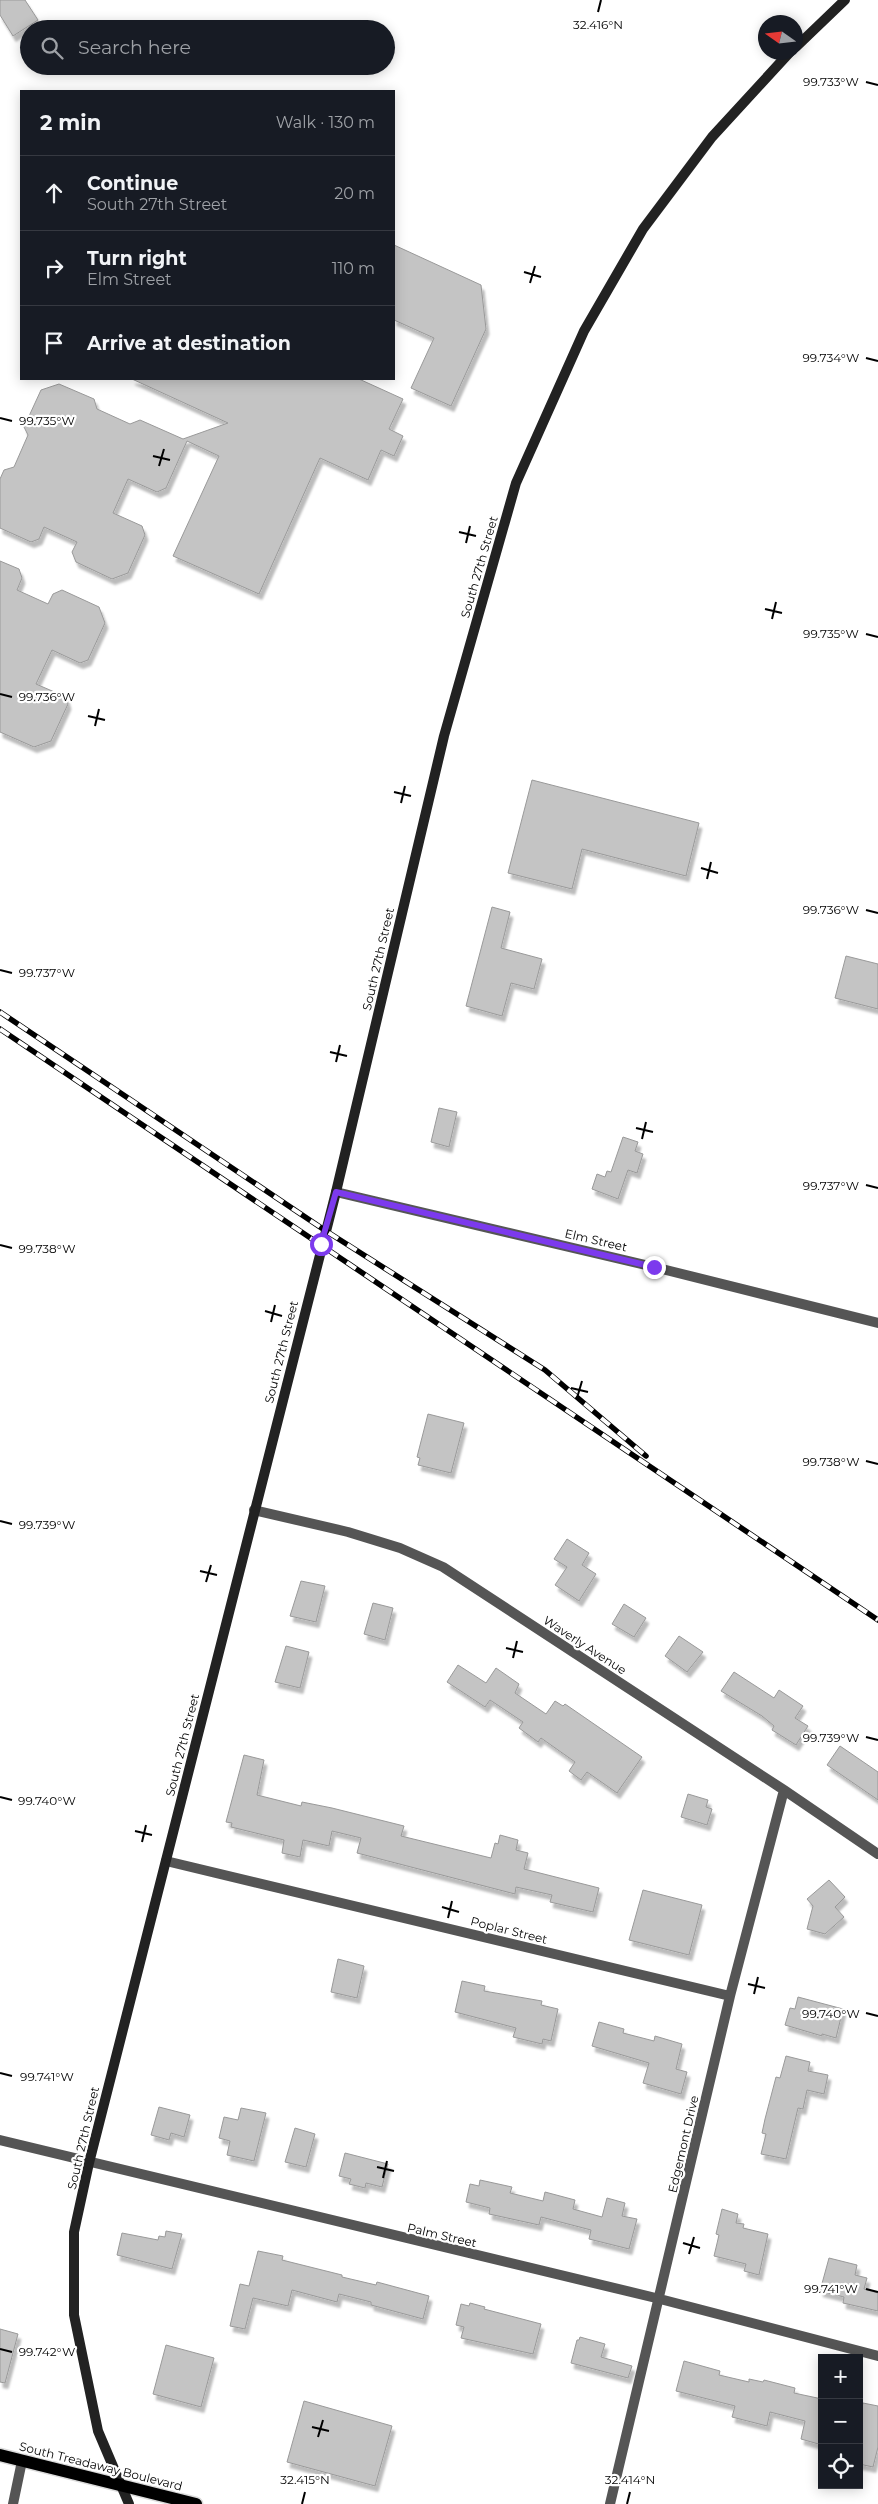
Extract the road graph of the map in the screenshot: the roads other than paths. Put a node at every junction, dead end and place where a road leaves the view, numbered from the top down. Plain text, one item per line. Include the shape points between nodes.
1 (845, 0) edge
2 (803, 40) edge
3 (783, 60) edge
4 (336, 1192) junction
5 (878, 1323) edge
6 (254, 1510) junction
7 (784, 1790) junction
8 (878, 1854) edge
9 (166, 1861) junction
10 (730, 1996) junction
11 (0, 2140) edge
12 (89, 2163) junction
13 (660, 2300) junction
14 (878, 2356) edge
15 (0, 2455) edge
16 (22, 2461) junction
17 (123, 2484) junction
18 (13, 2504) edge
19 (129, 2504) edge
20 (196, 2504) edge
21 (610, 2504) edge

1 - 2 main road
3 - 4 main road, South 27th Street via 712,137 643,229 584,331 516,483 444,736
4 - 5 street, Elm Street
4 - 6 main road, South 27th Street
6 - 7 street, Waverly Avenue via 348,1532 400,1548 443,1567
6 - 9 main road, South 27th Street
7 - 8 street, Waverly Avenue
7 - 10 street, Edgemont Drive
9 - 10 street, Poplar Street
9 - 12 main road, South 27th Street
10 - 13 street, Edgemont Drive
11 - 12 street, Palm Street
12 - 13 street, Palm Street
12 - 17 main road, South 27th Street via 74,2232 74,2315 98,2431
13 - 14 street, Palm Street
13 - 21 street, Edgemont Drive
15 - 16 main road, South Treadaway Boulevard
16 - 17 main road, South Treadaway Boulevard
16 - 18 street
17 - 19 main road, South 27th Street
17 - 20 main road, South Treadaway Boulevard

